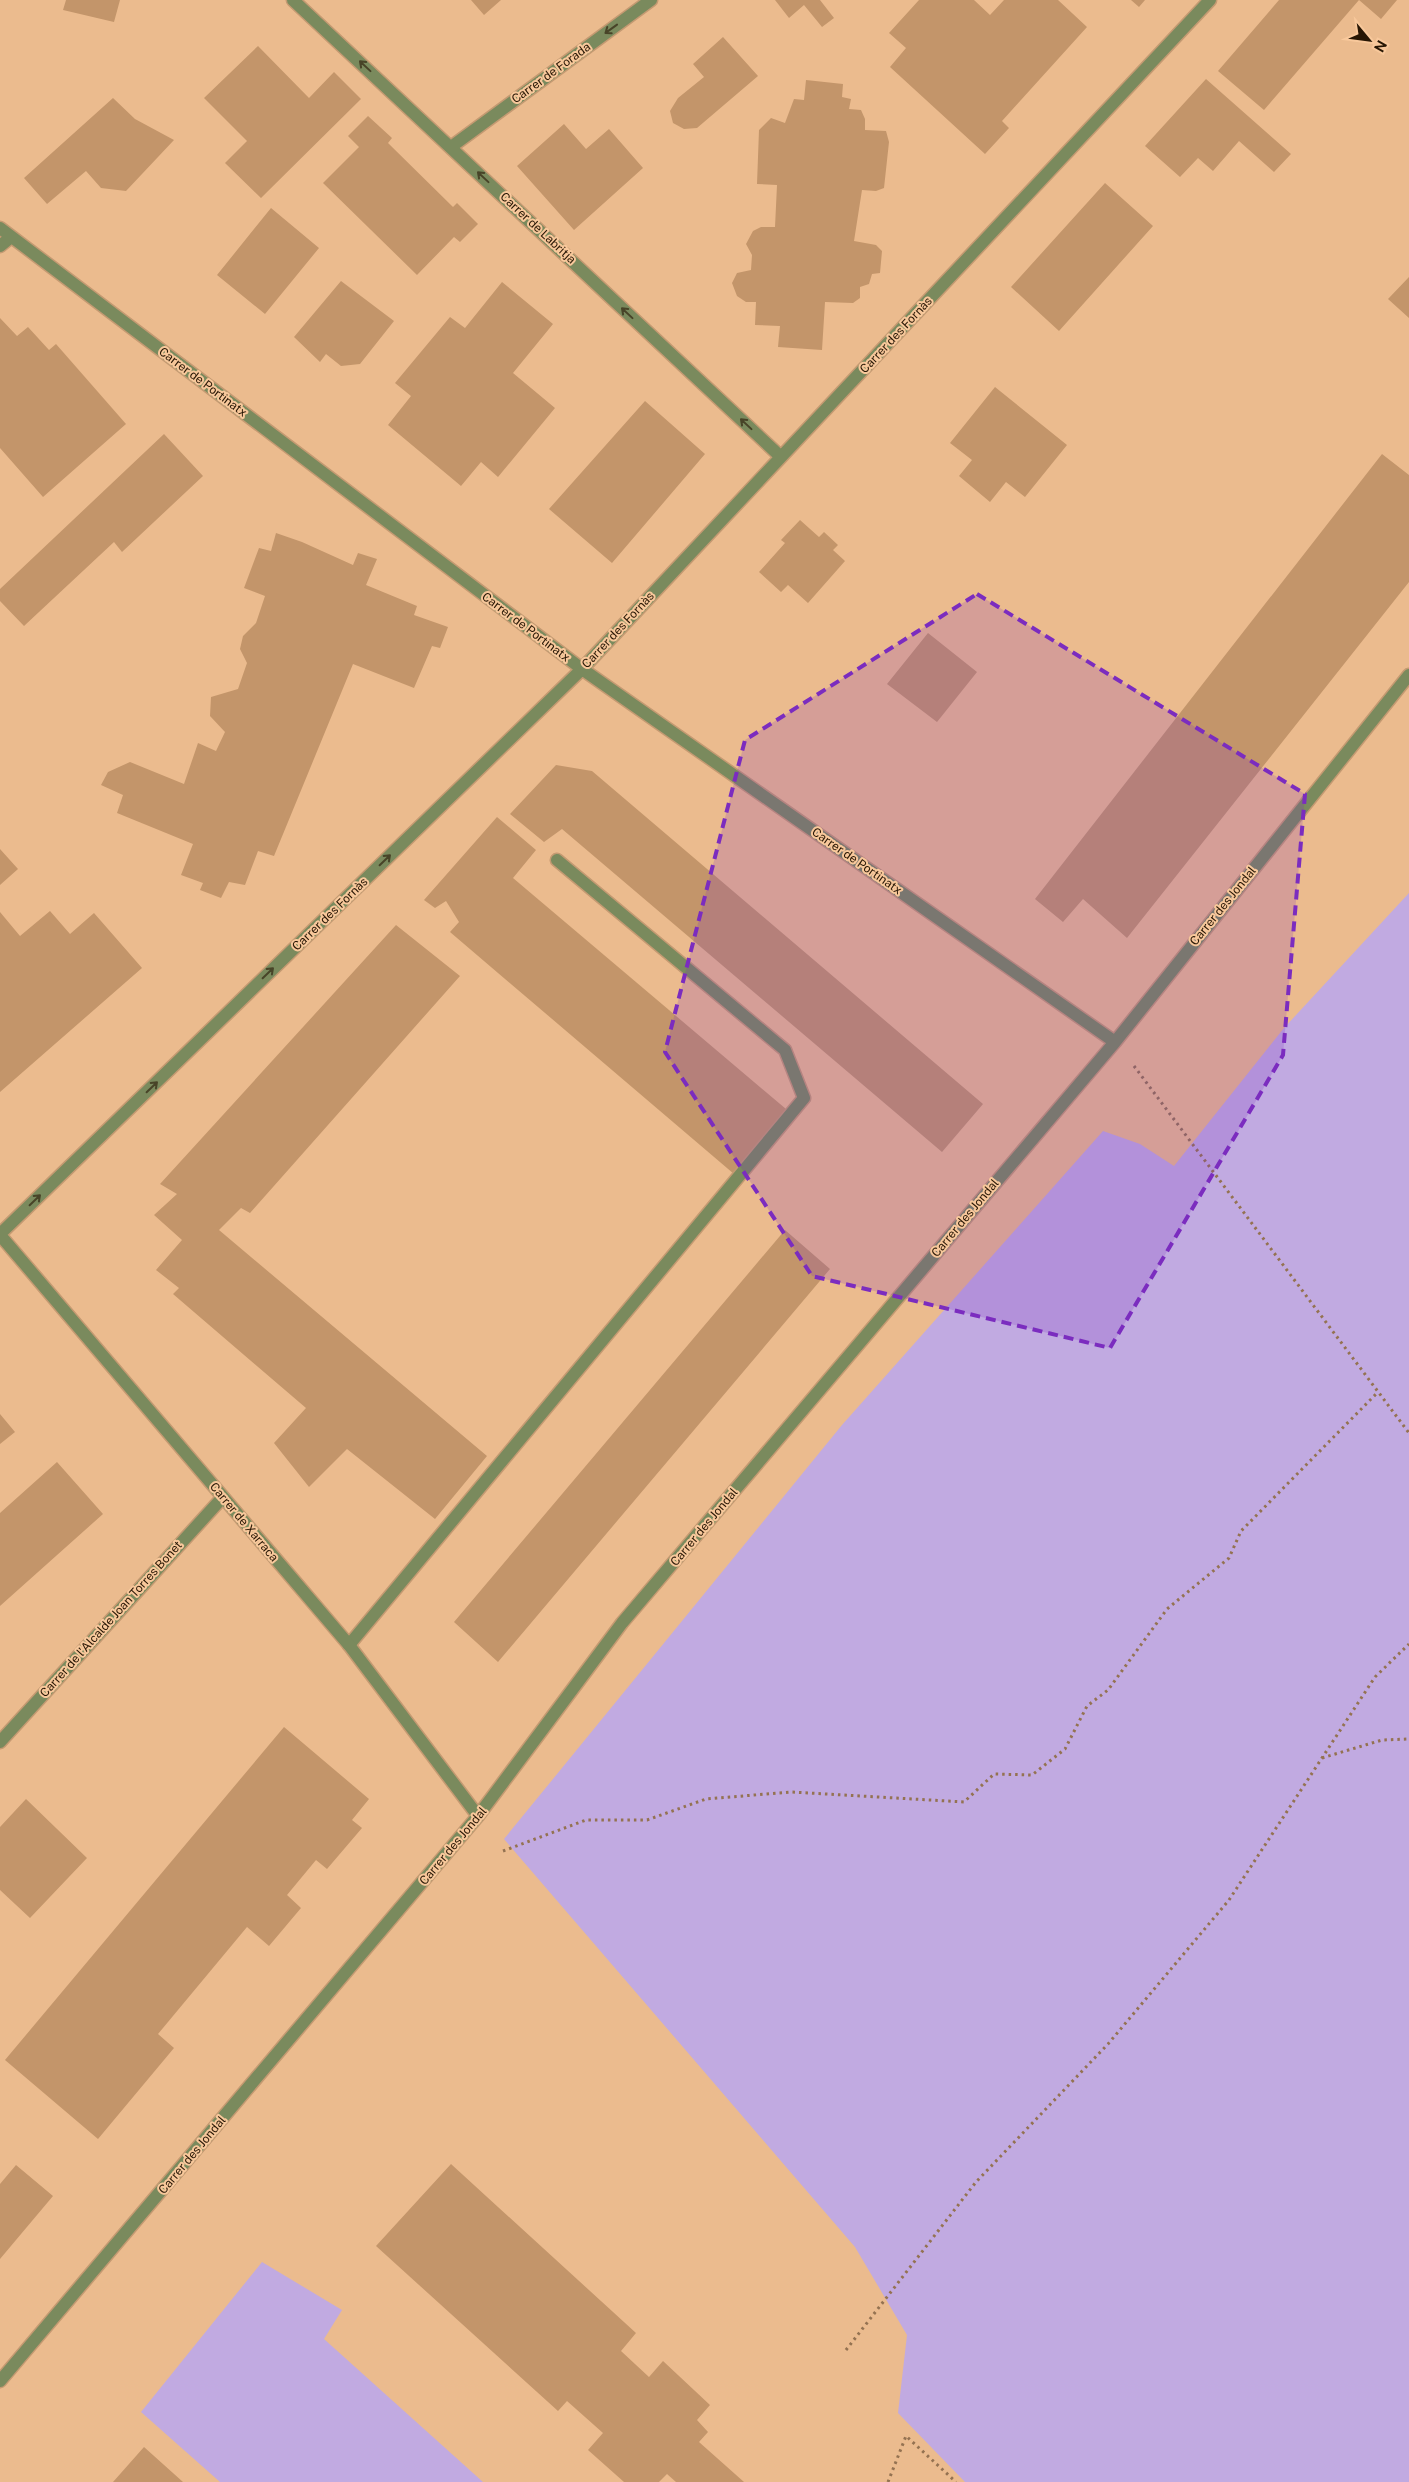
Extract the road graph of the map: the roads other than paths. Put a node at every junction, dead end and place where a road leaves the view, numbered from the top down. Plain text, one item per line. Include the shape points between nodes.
1 (293, 0) edge
2 (650, 0) edge
3 (1210, 0) edge
4 (451, 147) junction
5 (0, 228) edge
6 (11, 237) junction
7 (0, 246) edge
8 (781, 457) junction
9 (582, 669) junction
10 (1409, 675) edge
11 (557, 860) dead end
12 (1115, 1042) junction
13 (0, 1234) edge
14 (223, 1497) junction
15 (350, 1645) junction
16 (0, 1742) edge
17 (478, 1816) junction
18 (0, 2381) edge

4 -> 1 street, Carrer de Labritja
2 -> 4 street, Carrer de Forada
3 - 8 street, Carrer des Fornàs
8 -> 4 street, Carrer de Labritja
5 - 6 street, Carrer de Portinatx
6 - 7 street
6 - 9 street, Carrer de Portinatx
8 - 9 street, Carrer des Fornàs
9 - 12 street, Carrer de Portinatx
13 -> 9 street, Carrer des Fornàs
10 - 12 street, Carrer des Jondal
11 - 15 street via 785,1050 804,1098
12 - 17 street, Carrer des Jondal via 622,1623
13 - 14 street, Carrer de Xarraca
14 - 15 street, Carrer de Xarraca
14 - 16 street, Carrer de l'Alcalde Joan Torres Bonet
15 - 17 street, Carrer de Xarraca
17 - 18 street, Carrer des Jondal

